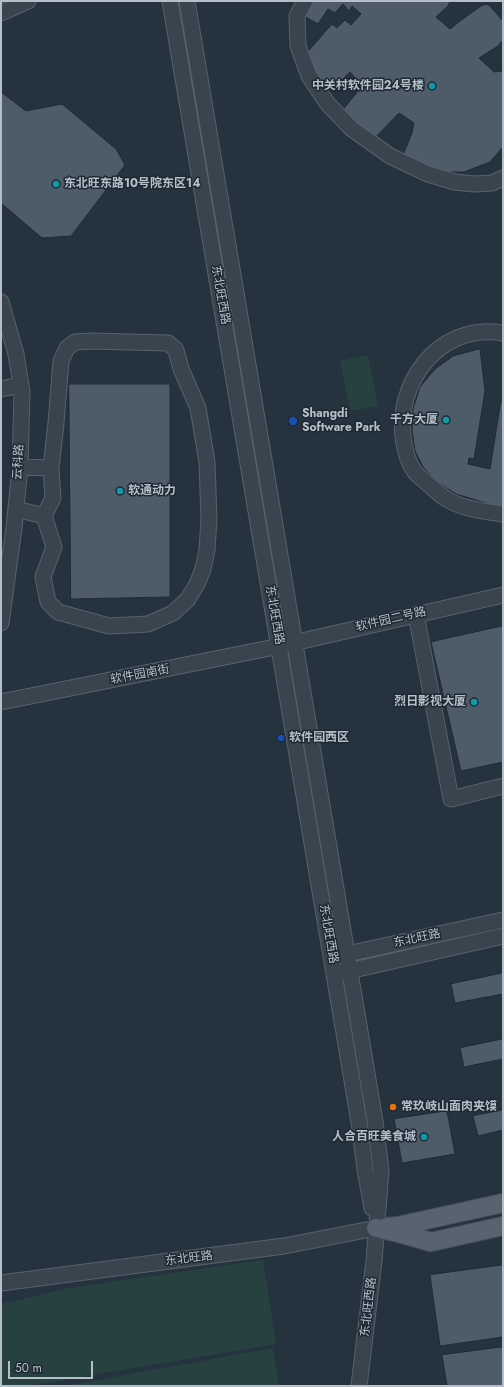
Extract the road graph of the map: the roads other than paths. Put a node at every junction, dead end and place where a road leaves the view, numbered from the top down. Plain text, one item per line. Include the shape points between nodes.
1 (28, 1) edge
2 (170, 1) edge
3 (187, 1) edge
4 (305, 1) edge
5 (1, 13) edge
6 (503, 178) edge
7 (1, 302) edge
8 (503, 333) edge
9 (21, 384) junction
10 (1, 388) edge
11 (20, 467) junction
12 (51, 468) junction
13 (16, 509) junction
14 (503, 514) edge
15 (44, 516) junction
16 (4, 591) edge
17 (503, 595) edge
18 (416, 614) junction
19 (1, 623) edge
20 (287, 644) junction
21 (1, 702) edge
22 (503, 786) edge
23 (503, 920) edge
24 (503, 936) edge
25 (339, 956) junction
26 (342, 973) junction
27 (503, 1203) edge
28 (503, 1226) edge
29 (376, 1228) junction
30 (1, 1283) edge
31 (359, 1386) edge

1 - 5 street
2 - 20 street, 东北旺西路
3 - 20 street, 东北旺西路
4 - 6 street via 297,16 298,46 310,76 327,103 352,129 390,156 428,174 455,182 474,184
7 - 9 street, 云科路 via 16,354
8 - 14 street via 476,332 452,341 431,354 412,380 405,406 402,434 408,460 415,472 446,499 475,510
9 - 10 street
9 - 11 street, 云科路
11 - 12 street
11 - 13 street, 云科路
12 - 15 street via 53,498
12 - 15 street via 61,361 67,348 75,342 109,341 168,343 176,350 181,369 198,408 206,462 209,519 204,569 188,599 173,613 148,624 109,626 58,612 48,602 43,577 54,547
13 - 15 street
13 - 16 street, 云科路
16 - 19 street, 云科路
17 - 18 street, 软件园二号路
18 - 20 street, 软件园二号路
18 - 22 street via 451,799
20 - 21 street, 软件园南街
20 - 25 street, 东北旺西路
23 - 25 street, 东北旺路
24 - 26 street, 东北旺路
25 - 26 street, 东北旺西路
26 - 29 street, 东北旺西路 via 365,1169
27 - 29 main road, 东北旺路 via 398,1226
28 - 29 main road, 东北旺路 via 431,1242
29 - 30 street, 东北旺路 via 284,1246
29 - 31 street, 东北旺西路

